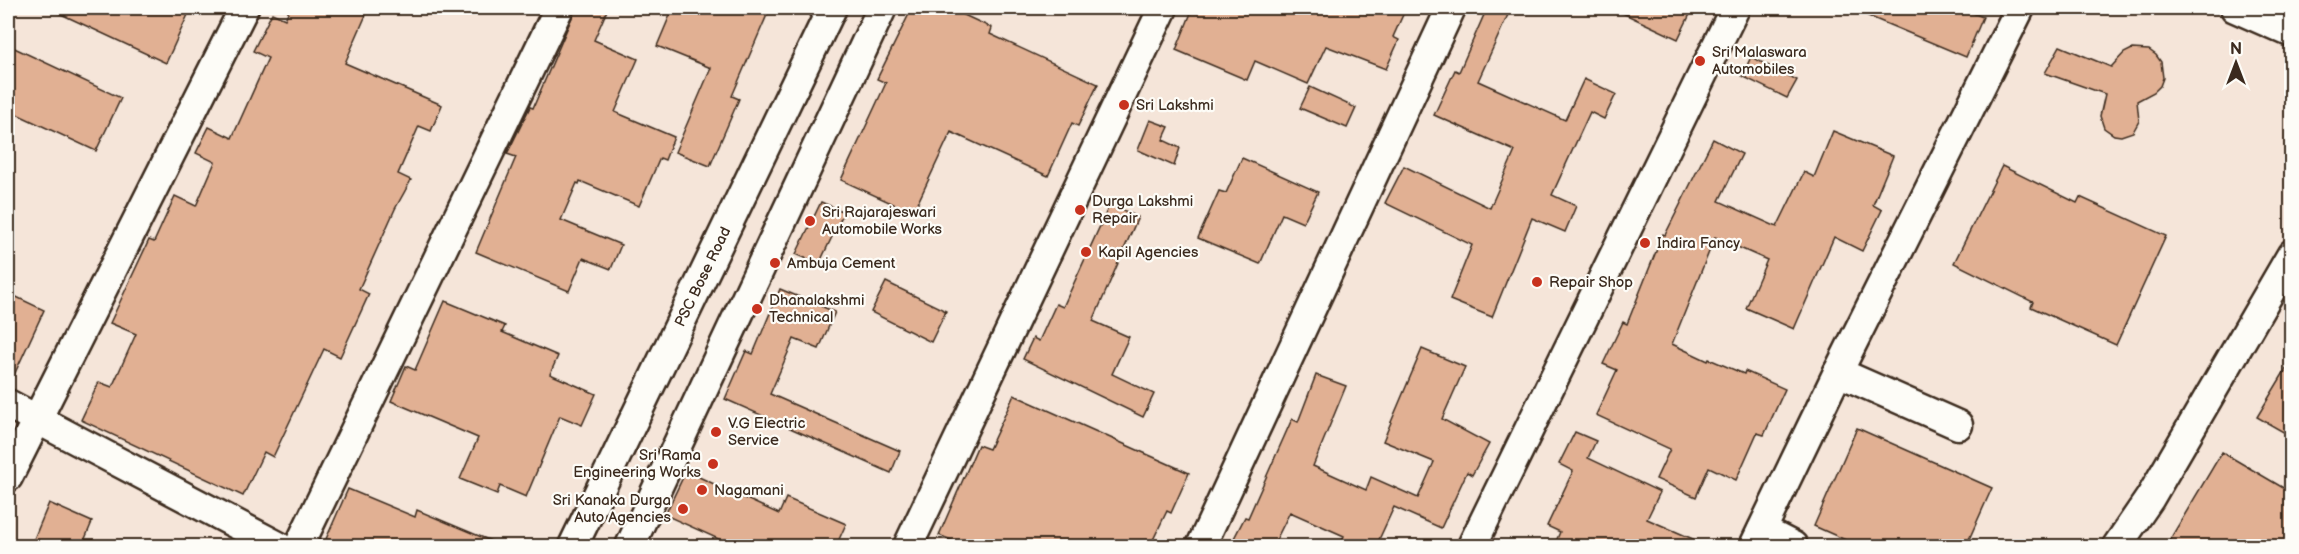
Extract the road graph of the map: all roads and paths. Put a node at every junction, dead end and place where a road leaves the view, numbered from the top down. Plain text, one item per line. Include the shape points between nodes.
1 (244, 8) edge
2 (559, 8) edge
3 (832, 8) edge
4 (882, 8) edge
5 (1163, 8) edge
6 (1451, 8) edge
7 (1735, 8) edge
8 (2020, 8) edge
9 (2235, 8) edge
10 (2292, 33) edge
11 (2292, 254) edge
12 (1838, 372) junction
13 (8, 404) edge
14 (38, 419) junction
15 (1958, 425) dead end
16 (8, 477) edge
17 (1758, 538) edge
18 (278, 546) edge
19 (299, 546) edge
20 (573, 546) edge
21 (630, 546) edge
22 (908, 546) edge
23 (1201, 546) edge
24 (1472, 546) edge
25 (1793, 546) edge
26 (2117, 546) edge

1 - 14 street
2 - 19 street
3 - 20 street, PSC Bose Road
4 - 21 street
5 - 22 street
6 - 23 street
7 - 24 street
8 - 12 street
9 - 10 street
11 - 26 street via 2150,498
12 - 15 street
12 - 17 street
13 - 14 street
14 - 16 street
14 - 18 street
17 - 25 street

